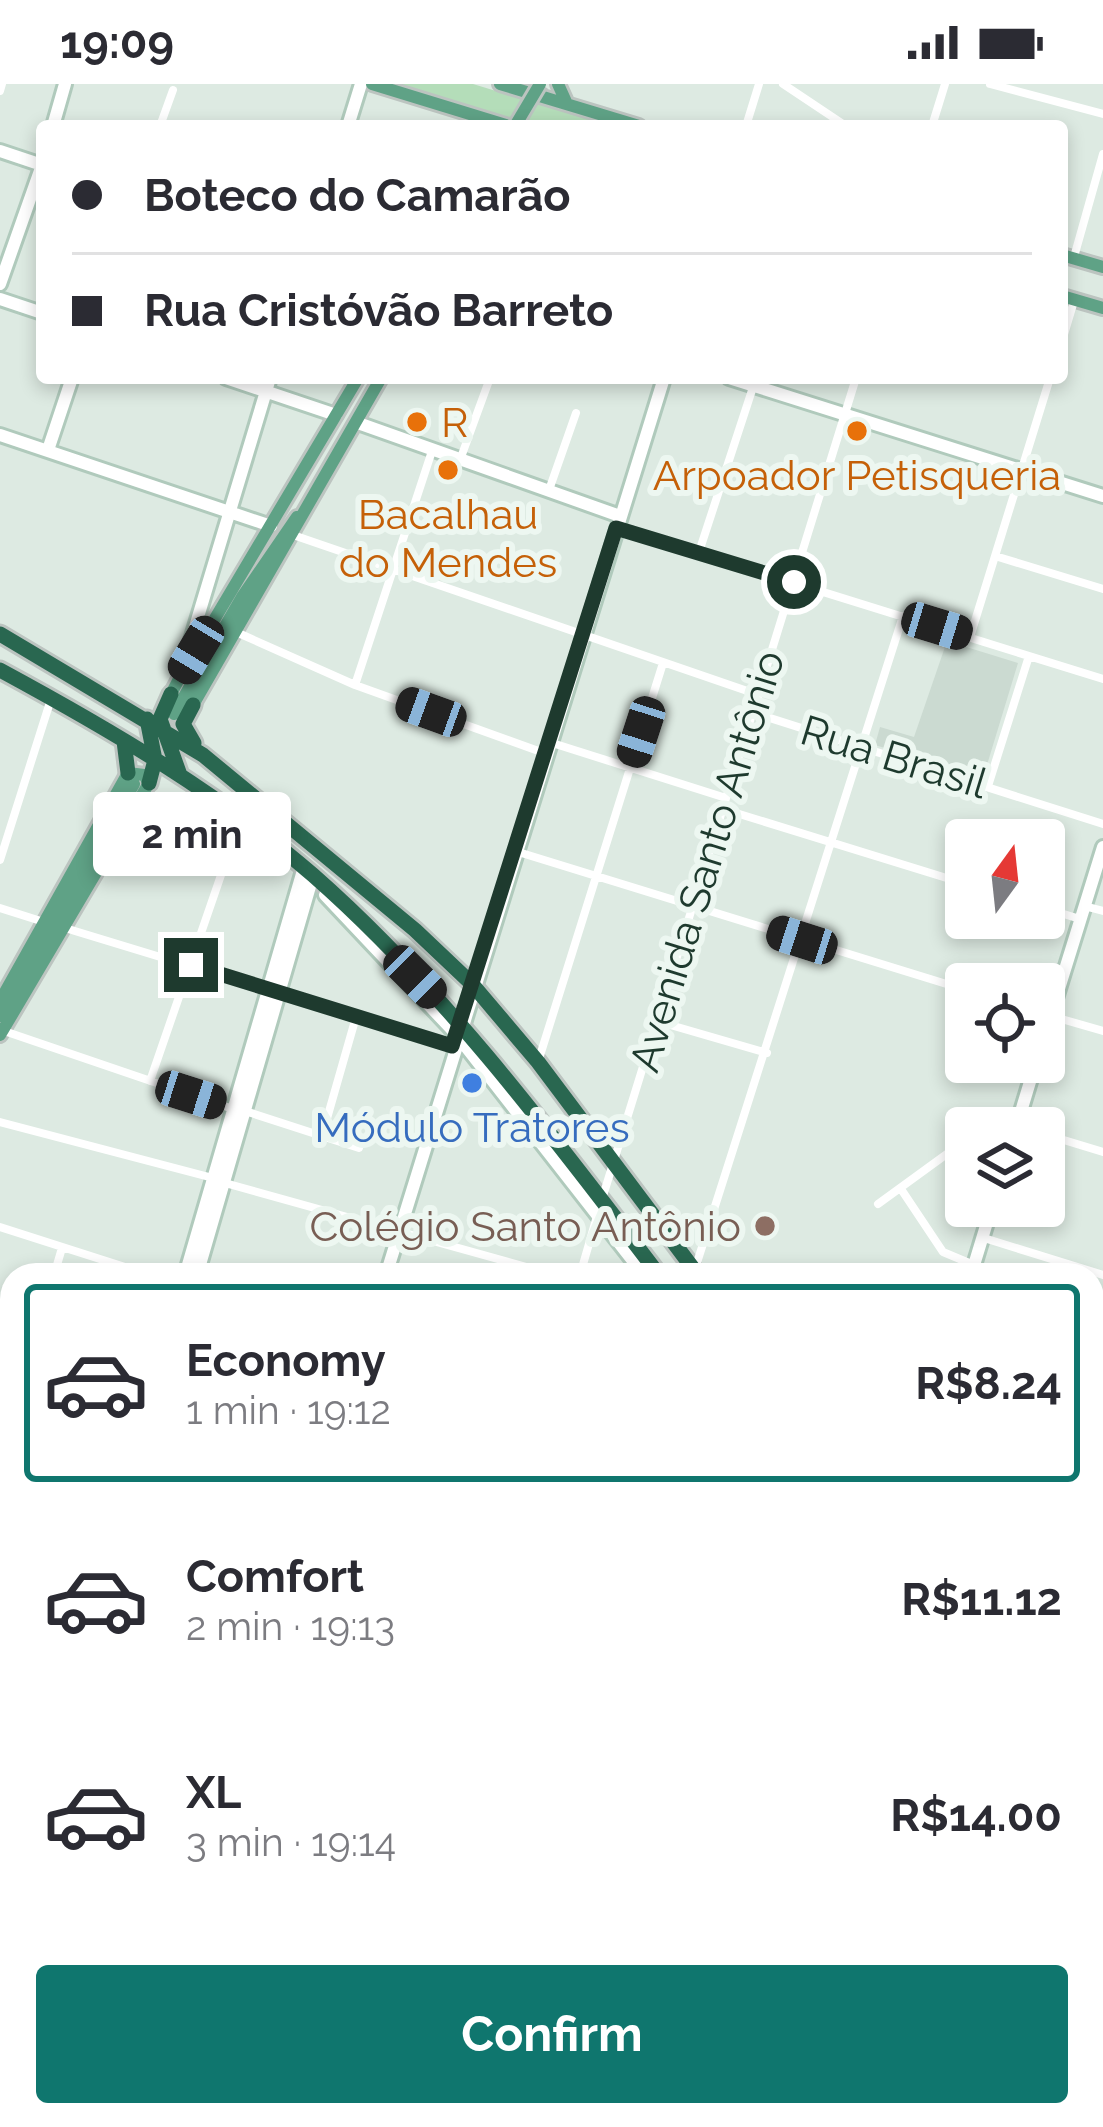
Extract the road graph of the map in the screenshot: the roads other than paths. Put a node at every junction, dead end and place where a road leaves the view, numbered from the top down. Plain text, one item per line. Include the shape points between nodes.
1 (65, 84) edge
2 (361, 84) edge
3 (372, 84) edge
4 (500, 84) edge
5 (540, 84) edge
6 (558, 84) edge
7 (759, 84) edge
8 (783, 84) edge
9 (945, 84) edge
10 (990, 84) edge
11 (523, 87) edge
12 (173, 90) dead end
13 (567, 104) junction
14 (1103, 115) edge
15 (55, 120) edge
16 (162, 120) edge
17 (350, 120) edge
18 (481, 120) edge
19 (516, 120) edge
20 (620, 120) edge
21 (748, 120) edge
22 (837, 120) edge
23 (934, 120) edge
24 (0, 152) edge
25 (1103, 154) edge
26 (36, 163) edge
27 (36, 182) edge
28 (1068, 257) edge
29 (1103, 267) edge
30 (0, 284) edge
31 (1068, 297) edge
32 (0, 299) edge
33 (1103, 308) edge
34 (36, 311) edge
35 (70, 384) edge
36 (354, 384) edge
37 (378, 384) edge
38 (488, 384) edge
39 (662, 384) edge
40 (754, 384) edge
41 (760, 384) edge
42 (854, 384) edge
43 (1046, 384) edge
44 (268, 385) edge
45 (575, 413) dead end
46 (336, 415) junction
47 (844, 415) junction
48 (358, 423) junction
49 (0, 435) edge
50 (48, 450) junction
51 (432, 451) junction
52 (460, 460) junction
53 (1022, 472) junction
54 (294, 489) junction
55 (548, 491) junction
56 (1103, 496) edge
57 (313, 498) junction
58 (229, 513) junction
59 (618, 522) junction
60 (271, 526) junction
61 (293, 536) junction
62 (699, 552) junction
63 (268, 556) junction
64 (995, 556) junction
65 (393, 571) junction
66 (794, 582) junction
67 (1103, 589) edge
68 (903, 616) junction
69 (236, 632) junction
70 (0, 634) edge
71 (580, 636) junction
72 (970, 637) junction
73 (1029, 656) junction
74 (663, 663) junction
75 (0, 670) edge
76 (1103, 679) edge
77 (356, 685) junction
78 (181, 694) junction
79 (759, 695) junction
80 (52, 698) junction
81 (131, 708) junction
82 (754, 713) junction
83 (155, 723) junction
84 (124, 740) junction
85 (546, 747) junction
86 (862, 747) junction
87 (202, 755) junction
88 (155, 760) junction
89 (630, 766) junction
90 (181, 778) junction
91 (137, 780) junction
92 (988, 786) junction
93 (726, 798) junction
94 (723, 809) junction
95 (241, 819) junction
96 (1103, 824) edge
97 (832, 843) junction
98 (1103, 847) edge
99 (513, 850) junction
100 (0, 860) edge
101 (311, 874) junction
102 (596, 875) junction
103 (945, 878) edge
104 (694, 905) junction
105 (0, 908) edge
106 (1065, 911) edge
107 (1103, 911) edge
108 (1082, 913) junction
109 (44, 922) junction
110 (65, 928) junction
111 (802, 940) junction
112 (1065, 963) edge
113 (191, 965) junction
114 (472, 984) junction
115 (945, 984) edge
116 (275, 992) junction
117 (0, 1000) edge
118 (356, 1017) junction
119 (1065, 1020) edge
120 (660, 1022) junction
121 (1, 1024) edge
122 (1103, 1030) edge
123 (456, 1034) junction
124 (767, 1053) junction
125 (538, 1062) junction
126 (150, 1081) junction
127 (239, 1110) junction
128 (0, 1122) edge
129 (322, 1136) junction
130 (1065, 1140) edge
131 (359, 1148) dead end
132 (1103, 1152) edge
133 (945, 1156) edge
134 (613, 1159) junction
135 (218, 1180) junction
136 (902, 1189) junction
137 (878, 1204) dead end
138 (600, 1207) junction
139 (0, 1227) edge
140 (985, 1227) edge
141 (399, 1231) junction
142 (982, 1237) junction
143 (62, 1248) junction
144 (58, 1263) edge
145 (111, 1263) edge
146 (189, 1263) edge
147 (200, 1263) edge
148 (390, 1263) edge
149 (512, 1263) edge
150 (584, 1263) edge
151 (636, 1263) edge
152 (649, 1263) edge
153 (689, 1263) edge
154 (699, 1263) edge
155 (961, 1263) edge
156 (974, 1263) edge
157 (1063, 1263) edge

1 - 15 street
2 - 17 street
3 - 18 main road
4 - 11 main road
5 - 19 main road, bridge
6 - 13 main road
7 - 21 street
8 - 22 street
9 - 23 street
10 - 14 street
11 - 13 main road
12 - 16 street
13 - 20 main road
24 - 26 street
25 - 28 street
27 - 30 street
28 - 29 main road
31 - 33 main road
32 - 34 street
35 - 50 street
36 - 46 main road
37 - 48 main road
38 - 52 street
39 - 59 street
40 - 62 street
41 - 47 street
42 - 47 street, Avenida Santo Antônio
43 - 53 street
44 - 46 street
44 - 58 street
45 - 55 street
46 - 54 main road
47 - 53 street
47 - 66 street, Avenida Santo Antônio
48 - 51 street
48 - 57 main road
49 - 50 street
50 - 58 street
51 - 52 street
51 - 65 street
52 - 55 street
53 - 56 street
53 - 64 street
54 - 60 main road
54 - 63 main road
55 - 59 street
57 - 61 main road
57 - 63 main road
58 - 60 street
58 - 78 street
59 - 62 street
59 - 71 street
60 - 78 main road
61 - 65 street
61 - 69 main road
62 - 66 street
63 - 78 main road
64 - 67 street
64 - 72 street
65 - 71 street
65 - 77 street
66 - 68 street
66 - 79 street, Avenida Santo Antônio
68 - 72 street
68 - 86 street
69 - 77 street
69 - 78 main road
70 - 81 highway
71 - 74 street
71 - 85 street
72 - 73 street
73 - 76 street
73 - 92 street
74 - 79 street
74 - 89 street
75 - 80 highway
77 - 85 street
78 - 81 highway
78 - 83 highway
78 - 87 highway via 184,734
79 - 82 street, Avenida Santo Antônio
80 - 84 highway
80 - 100 street
81 - 83 highway
82 - 86 street, Rua Brasil
82 - 93 street, Avenida Santo Antônio
83 - 87 highway
83 - 88 highway
83 - 90 highway
84 - 88 highway
84 - 91 highway
85 - 89 street
85 - 99 street
86 - 92 street, Rua Brasil
86 - 97 street
87 - 114 highway via 324,850
88 - 90 highway
88 - 91 highway
89 - 93 street
89 - 102 street
90 - 91 highway
90 - 95 highway
91 - 109 main road
91 - 110 main road
91 - 121 main road
92 - 96 street, Rua Brasil
93 - 94 street, Avenida Santo Antônio
94 - 97 street
94 - 104 street, Avenida Santo Antônio
95 - 101 highway
95 - 113 street
97 - 103 street
97 - 111 street
98 - 108 street
99 - 102 street
99 - 114 street
101 - 116 street
101 - 123 highway
102 - 104 street
102 - 125 street
104 - 111 street
104 - 120 street, Avenida Santo Antônio
105 - 109 street
106 - 108 street
107 - 108 street
108 - 112 street
109 - 117 main road
110 - 113 street
110 - 121 main road
111 - 115 street
111 - 124 street
113 - 116 street
113 - 126 street
114 - 123 street
114 - 125 highway
116 - 118 street
116 - 127 street
118 - 123 street
118 - 129 street
119 - 122 street
120 - 124 street
120 - 134 street, Avenida Santo Antônio
121 - 126 street
123 - 138 highway
123 - 141 street
124 - 154 street
125 - 134 highway
126 - 127 street
127 - 129 street
127 - 135 street
128 - 135 street
129 - 131 street
130 - 132 street
133 - 136 street
134 - 138 street, Avenida Santo Antônio
134 - 153 highway
135 - 141 street
135 - 146 street
135 - 147 street
136 - 137 street
136 - 155 street via 943,1252
138 - 150 street, Avenida Santo Antônio
138 - 151 street
138 - 152 highway
139 - 143 street
140 - 142 street
141 - 148 street
141 - 149 street
142 - 156 street
142 - 157 street
143 - 144 street
143 - 145 street

